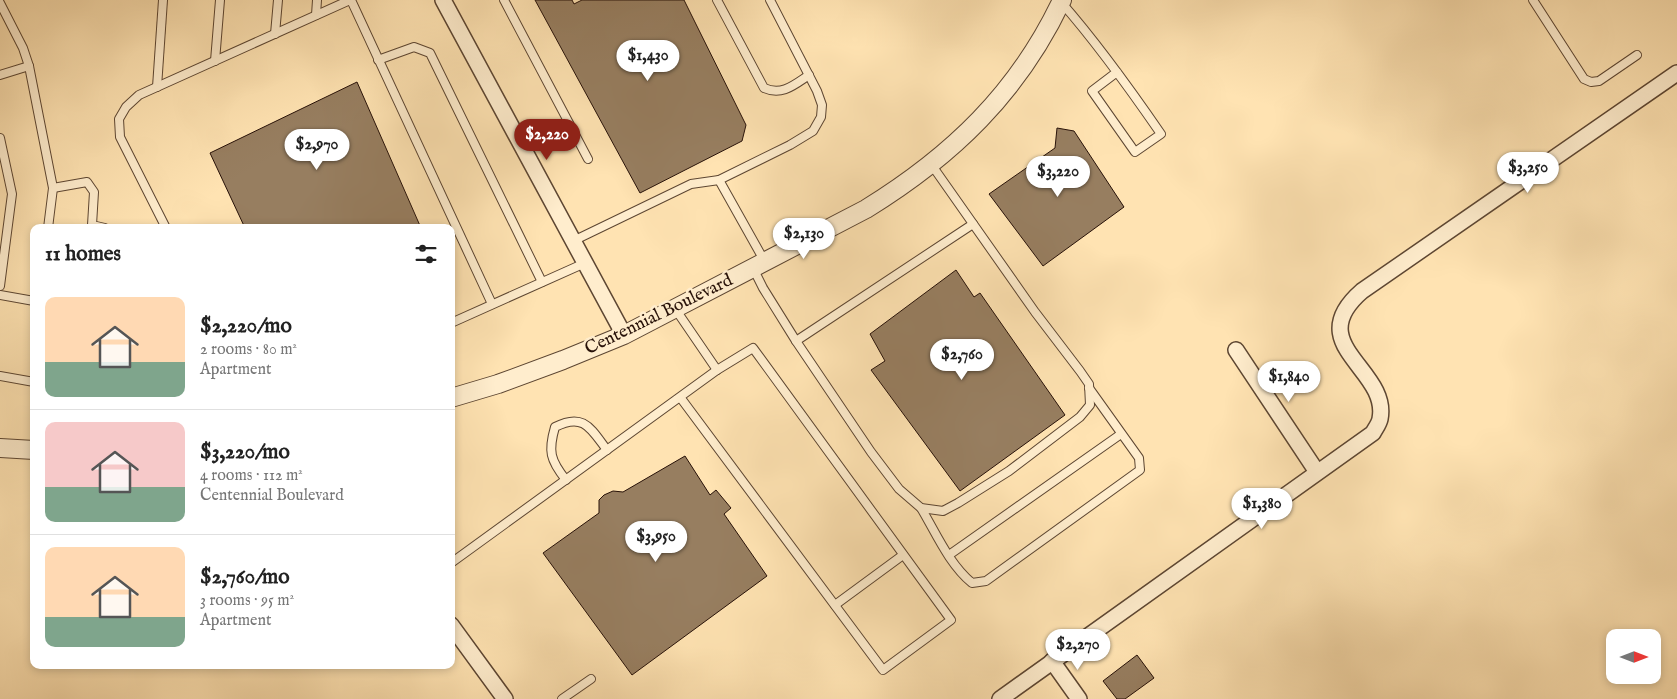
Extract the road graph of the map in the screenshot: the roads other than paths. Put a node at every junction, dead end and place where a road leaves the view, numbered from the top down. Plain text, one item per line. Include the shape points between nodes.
1 (163, 0) edge
2 (220, 0) edge
3 (278, 0) edge
4 (317, 0) edge
5 (350, 0) edge
6 (444, 0) edge
7 (504, 0) edge
8 (717, 0) edge
9 (770, 0) edge
10 (1534, 0) edge
11 (1062, 1) edge
12 (0, 3) edge
13 (316, 16) junction
14 (275, 34) junction
15 (1637, 55) dead end
16 (378, 60) junction
17 (215, 61) junction
18 (29, 66) junction
19 (1117, 72) junction
20 (1677, 73) edge
21 (0, 75) edge
22 (809, 75) junction
23 (157, 87) junction
24 (0, 138) edge
25 (588, 159) dead end
26 (931, 164) junction
27 (719, 180) junction
28 (53, 188) junction
29 (48, 224) edge
30 (92, 224) edge
31 (164, 224) edge
32 (455, 224) edge
33 (973, 224) junction
34 (455, 225) edge
35 (573, 241) junction
36 (585, 263) junction
37 (759, 265) junction
38 (542, 282) junction
39 (0, 286) edge
40 (0, 295) edge
41 (30, 300) edge
42 (492, 304) junction
43 (676, 310) junction
44 (455, 321) edge
45 (624, 335) junction
46 (796, 341) junction
47 (1236, 350) dead end
48 (717, 370) junction
49 (0, 376) edge
50 (30, 381) edge
51 (1089, 388) junction
52 (455, 397) edge
53 (680, 397) junction
54 (1121, 434) junction
55 (0, 448) edge
56 (30, 450) edge
57 (607, 450) junction
58 (1317, 472) junction
59 (566, 480) junction
60 (921, 508) junction
61 (903, 555) junction
62 (949, 555) junction
63 (455, 560) edge
64 (835, 605) junction
65 (455, 630) edge
66 (1052, 661) junction
67 (591, 679) dead end
68 (505, 699) edge
69 (562, 699) edge
70 (1000, 699) edge
71 (1079, 699) edge

1 - 23 lane
2 - 17 lane
3 - 14 lane
4 - 13 lane
5 - 13 lane
5 - 16 lane
6 - 35 street
7 - 25 lane
8 - 22 lane via 764,88 773,92 789,89
9 - 22 lane
10 - 15 lane via 1584,79 1599,81
11 - 19 lane
11 - 26 street, Centennial Boulevard via 1038,45 995,104 969,132
12 - 18 lane
13 - 14 lane
14 - 17 lane
16 - 32 lane
16 - 38 lane via 414,47 430,53
17 - 23 lane
18 - 21 lane
18 - 28 lane
19 - 19 lane via 1161,134 1135,152 1092,91
20 - 58 street via 1349,302 1342,316 1340,333 1345,346 1377,393 1380,421 1373,433
22 - 27 lane via 822,105 821,117 812,131
23 - 31 lane via 140,95 126,107 119,119 120,137
24 - 39 lane via 12,194
26 - 33 lane
26 - 37 street, Centennial Boulevard via 866,209
27 - 35 lane via 691,184
27 - 37 lane
28 - 29 lane
28 - 30 lane via 87,182 94,192
33 - 46 lane
33 - 51 lane
34 - 42 lane
35 - 36 street
36 - 38 lane
36 - 45 street
37 - 43 street, Centennial Boulevard
37 - 46 lane via 763,288
38 - 42 lane
40 - 41 lane
42 - 44 lane
43 - 45 street, Centennial Boulevard
43 - 48 lane
45 - 52 street, Centennial Boulevard via 498,384
46 - 60 lane via 871,452 900,489
47 - 58 street
48 - 53 lane
48 - 61 lane via 753,348
49 - 50 lane
51 - 54 lane
51 - 60 lane via 1090,405 1080,416 1009,470 943,511
53 - 57 lane
53 - 64 lane
54 - 62 lane
54 - 62 lane via 1139,458 1140,470 986,581 972,582
55 - 56 street
57 - 59 lane
57 - 59 lane via 582,422 566,421 555,427 551,455
58 - 66 street
59 - 63 lane
60 - 62 lane
61 - 64 lane
61 - 64 lane via 952,620 883,670
65 - 68 street
66 - 70 street
66 - 71 street
67 - 69 lane

